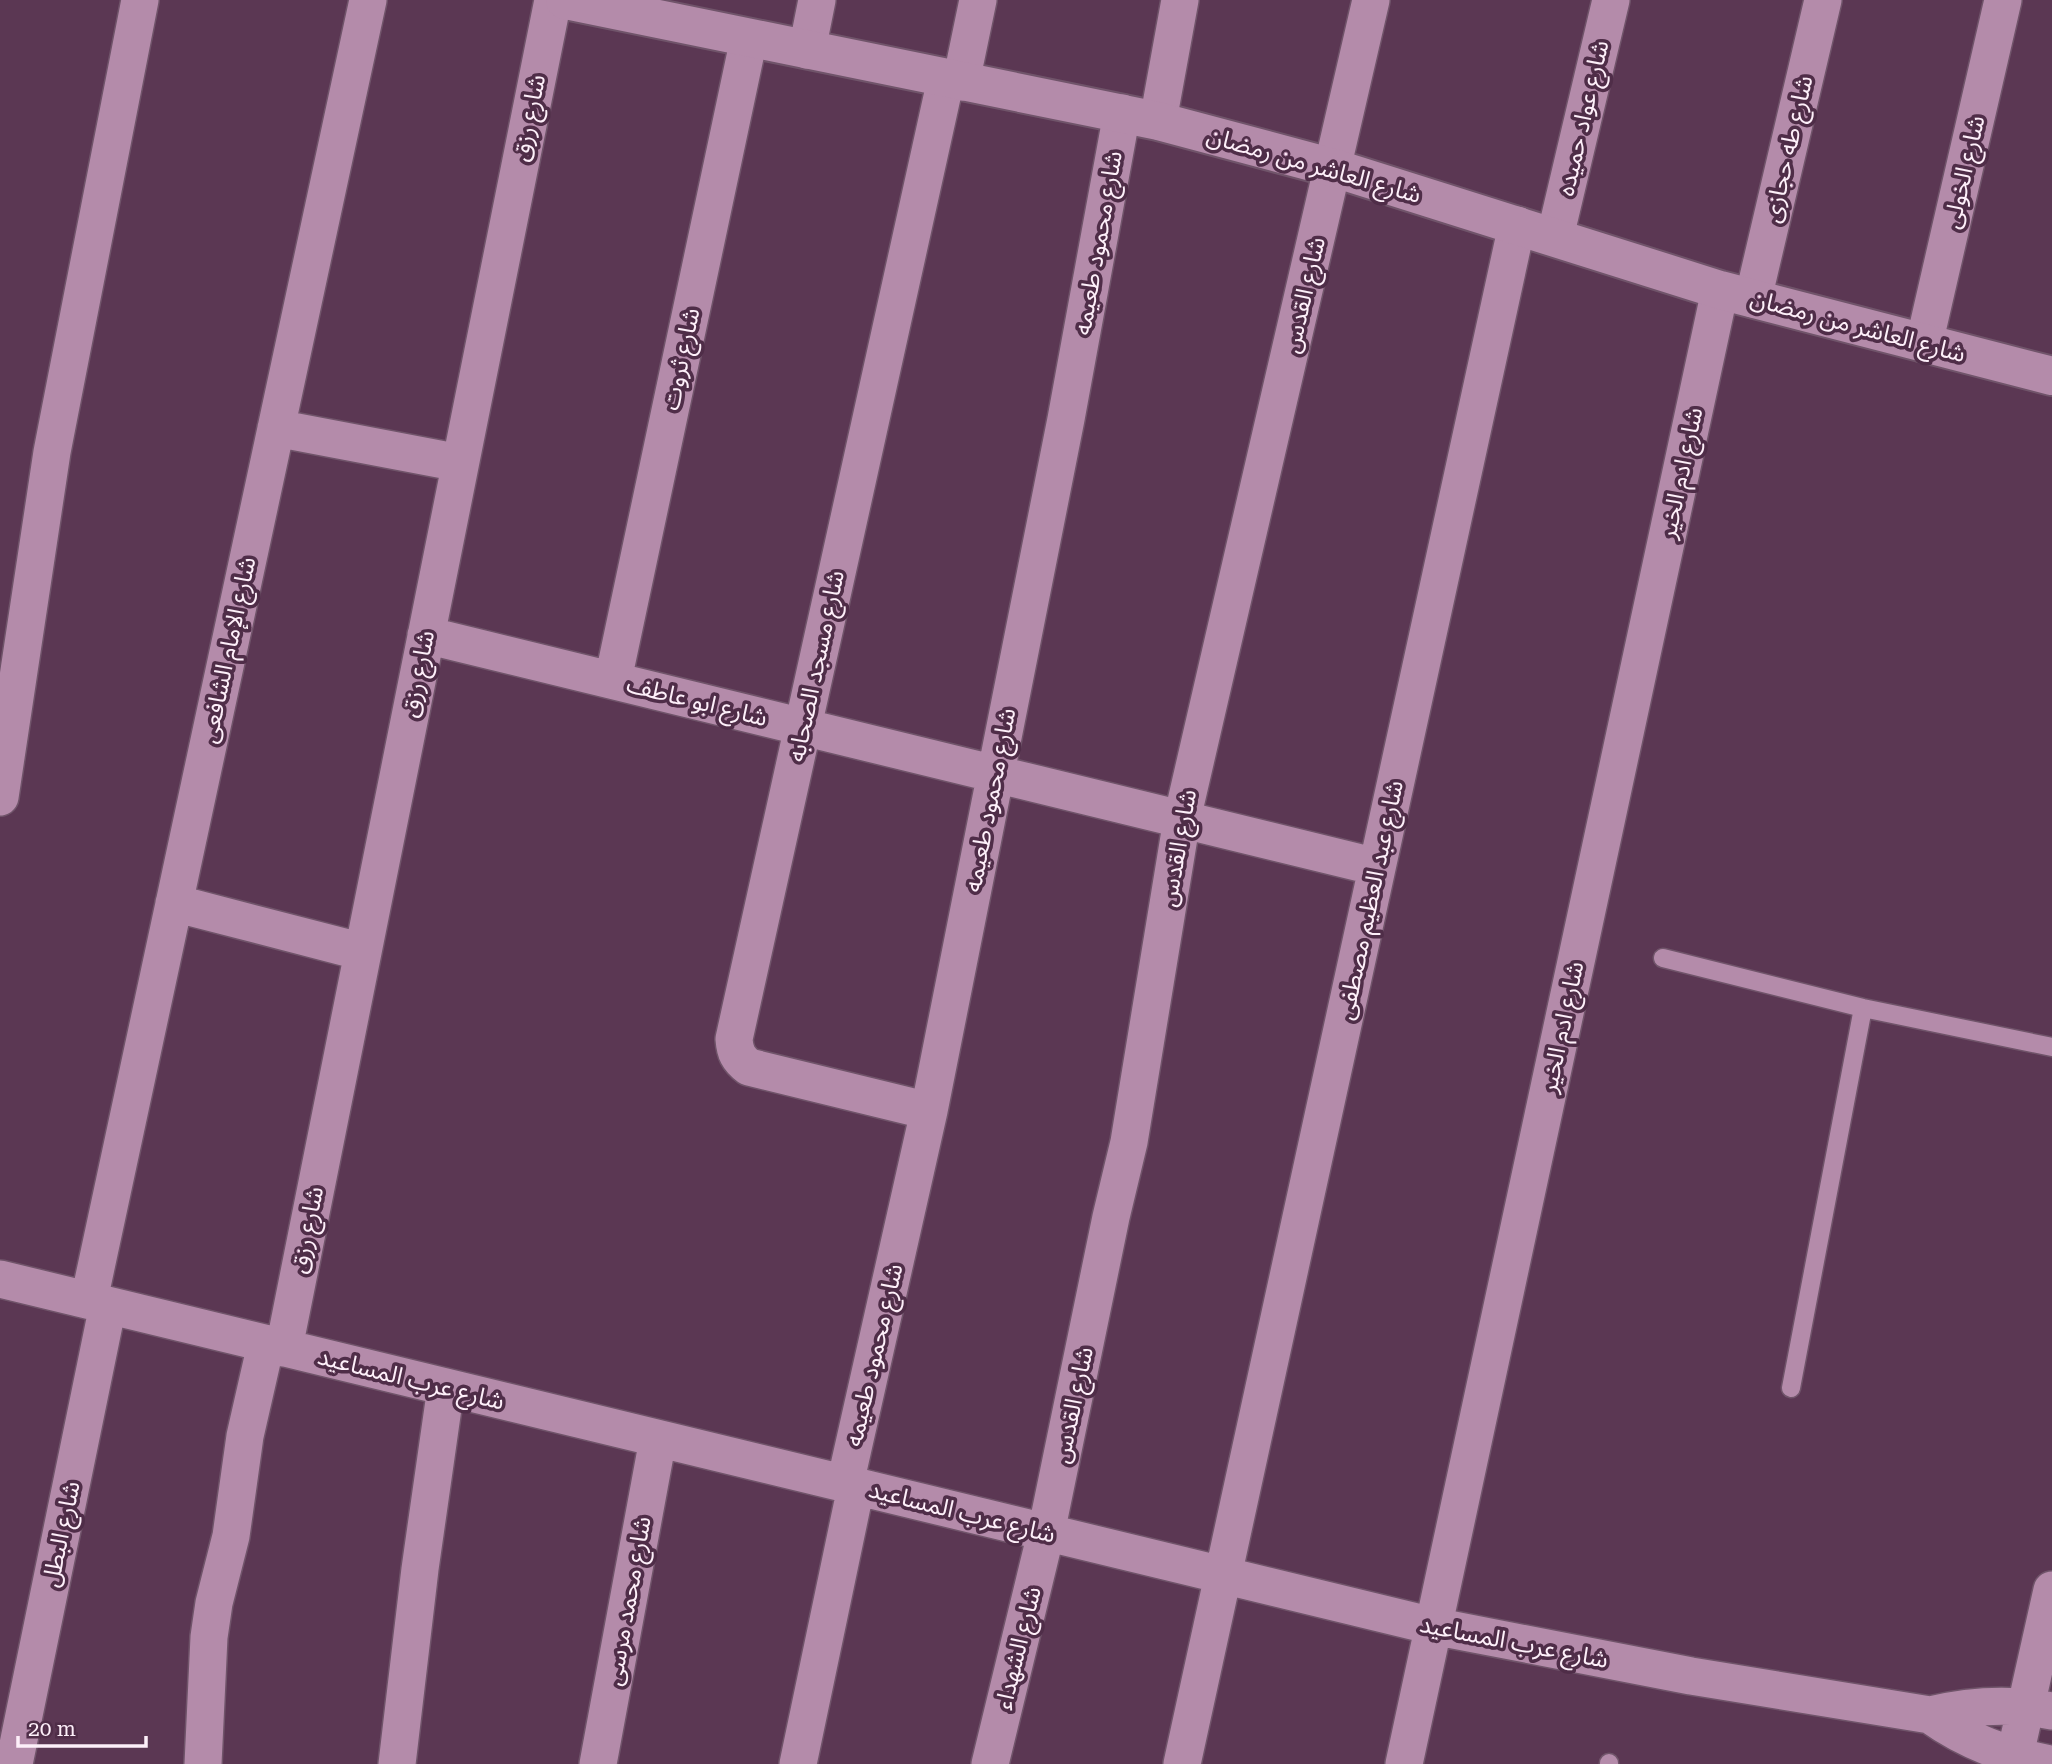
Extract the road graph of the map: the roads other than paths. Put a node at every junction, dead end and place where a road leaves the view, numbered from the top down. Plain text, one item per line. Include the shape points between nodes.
1 (140, 0) edge
2 (368, 0) edge
3 (553, 0) edge
4 (565, 0) edge
5 (817, 0) edge
6 (978, 0) edge
7 (1180, 0) edge
8 (1371, 0) edge
9 (1611, 0) edge
10 (1823, 0) edge
11 (2003, 0) edge
12 (682, 11) edge
13 (750, 38) junction
14 (807, 50) junction
15 (954, 80) junction
16 (1140, 117) junction
17 (1334, 168) junction
18 (1517, 225) junction
19 (1555, 237) junction
20 (1736, 295) junction
21 (1924, 344) junction
22 (2052, 376) edge
23 (276, 428) junction
24 (460, 463) junction
25 (426, 635) junction
26 (613, 680) junction
27 (803, 727) junction
28 (995, 774) junction
29 (0, 797) edge
30 (1182, 819) junction
31 (1377, 867) junction
32 (174, 903) junction
33 (363, 952) junction
34 (1662, 958) dead end
35 (1863, 1008) junction
36 (2052, 1047) edge
37 (929, 1111) junction
38 (0, 1279) edge
39 (98, 1302) junction
40 (275, 1346) junction
41 (446, 1387) junction
42 (1791, 1388) dead end
43 (658, 1439) junction
44 (851, 1485) junction
45 (1046, 1532) junction
46 (1223, 1576) junction
47 (2052, 1590) edge
48 (1433, 1626) junction
49 (2038, 1709) edge
50 (1930, 1715) junction
51 (2014, 1760) edge
52 (14, 1764) edge
53 (204, 1764) edge
54 (397, 1764) edge
55 (598, 1764) edge
56 (798, 1764) edge
57 (990, 1764) edge
58 (1182, 1764) edge
59 (1404, 1764) edge
60 (2050, 1764) edge

1 - 29 street via 52,452
2 - 23 street, شارع الإمام الشافعى
3 - 24 street, شارع رزق
4 - 12 street, شارع العاشر من رمضان
5 - 14 street
6 - 15 street, شارع مسجد الصحابه
7 - 16 street, شارع محمود طعيمه
8 - 17 street, شارع القدس
9 - 19 street, شارع عواد حميده
10 - 20 street, شارع طه حجازى
11 - 21 street, شارع الخولى
12 - 13 street, شارع العاشر من رمضان
13 - 14 street, شارع العاشر من رمضان
13 - 26 street, شارع ثروت
14 - 15 street, شارع العاشر من رمضان
15 - 16 street, شارع العاشر من رمضان
15 - 27 street, شارع مسجد الصحابه
16 - 17 street, شارع العاشر من رمضان
16 - 28 street, شارع محمود طعيمه via 1066,419
17 - 18 street, شارع العاشر من رمضان
17 - 30 street, شارع القدس
18 - 19 street, شارع العاشر من رمضان
18 - 31 street, شارع عبد العظيم مصطفى
19 - 20 street, شارع العاشر من رمضان
20 - 21 street, شارع العاشر من رمضان
20 - 48 street, شارع ادم الخير
21 - 22 street, شارع العاشر من رمضان
23 - 24 street
23 - 32 street, شارع الإمام الشافعى
24 - 25 street, شارع رزق
25 - 26 street, شارع ابو عاطف
25 - 33 street, شارع رزق
26 - 27 street, شارع ابو عاطف
27 - 28 street, شارع ابو عاطف
27 - 37 street, شارع مسجد الصحابه via 735,1051 749,1067
28 - 30 street, شارع ابو عاطف
28 - 37 street, شارع محمود طعيمه
30 - 31 street, شارع ابو عاطف
30 - 45 street, شارع القدس via 1129,1142
31 - 46 street, شارع عبد العظيم مصطفى
32 - 33 street
32 - 39 street, شارع الإمام الشافعى
33 - 40 street, شارع رزق
34 - 35 lane
35 - 36 lane
35 - 42 lane
37 - 44 street, شارع محمود طعيمه
38 - 39 street, شارع عرب المساعيد
39 - 40 street, شارع عرب المساعيد
39 - 52 street, شارع البطل
40 - 41 street, شارع عرب المساعيد
40 - 53 street, شارع رزق via 245,1436 231,1536 214,1603
41 - 43 street, شارع عرب المساعيد
41 - 54 street
43 - 44 street, شارع عرب المساعيد
43 - 55 street, شارع محمد مرسى
44 - 45 street, شارع عرب المساعيد
44 - 56 street, شارع محمود طعيمه
45 - 46 street, شارع عرب المساعيد
45 - 57 street, شارع الشهداء
46 - 48 street, شارع عرب المساعيد
46 - 58 street, شارع عبد العظيم مصطفى
47 - 49 street
48 - 50 street, شارع عرب المساعيد via 1691,1676
48 - 59 street, شارع ادم الخير
49 - 50 street via 1979,1706
49 - 51 street
50 - 51 street via 1968,1740
51 - 60 street

